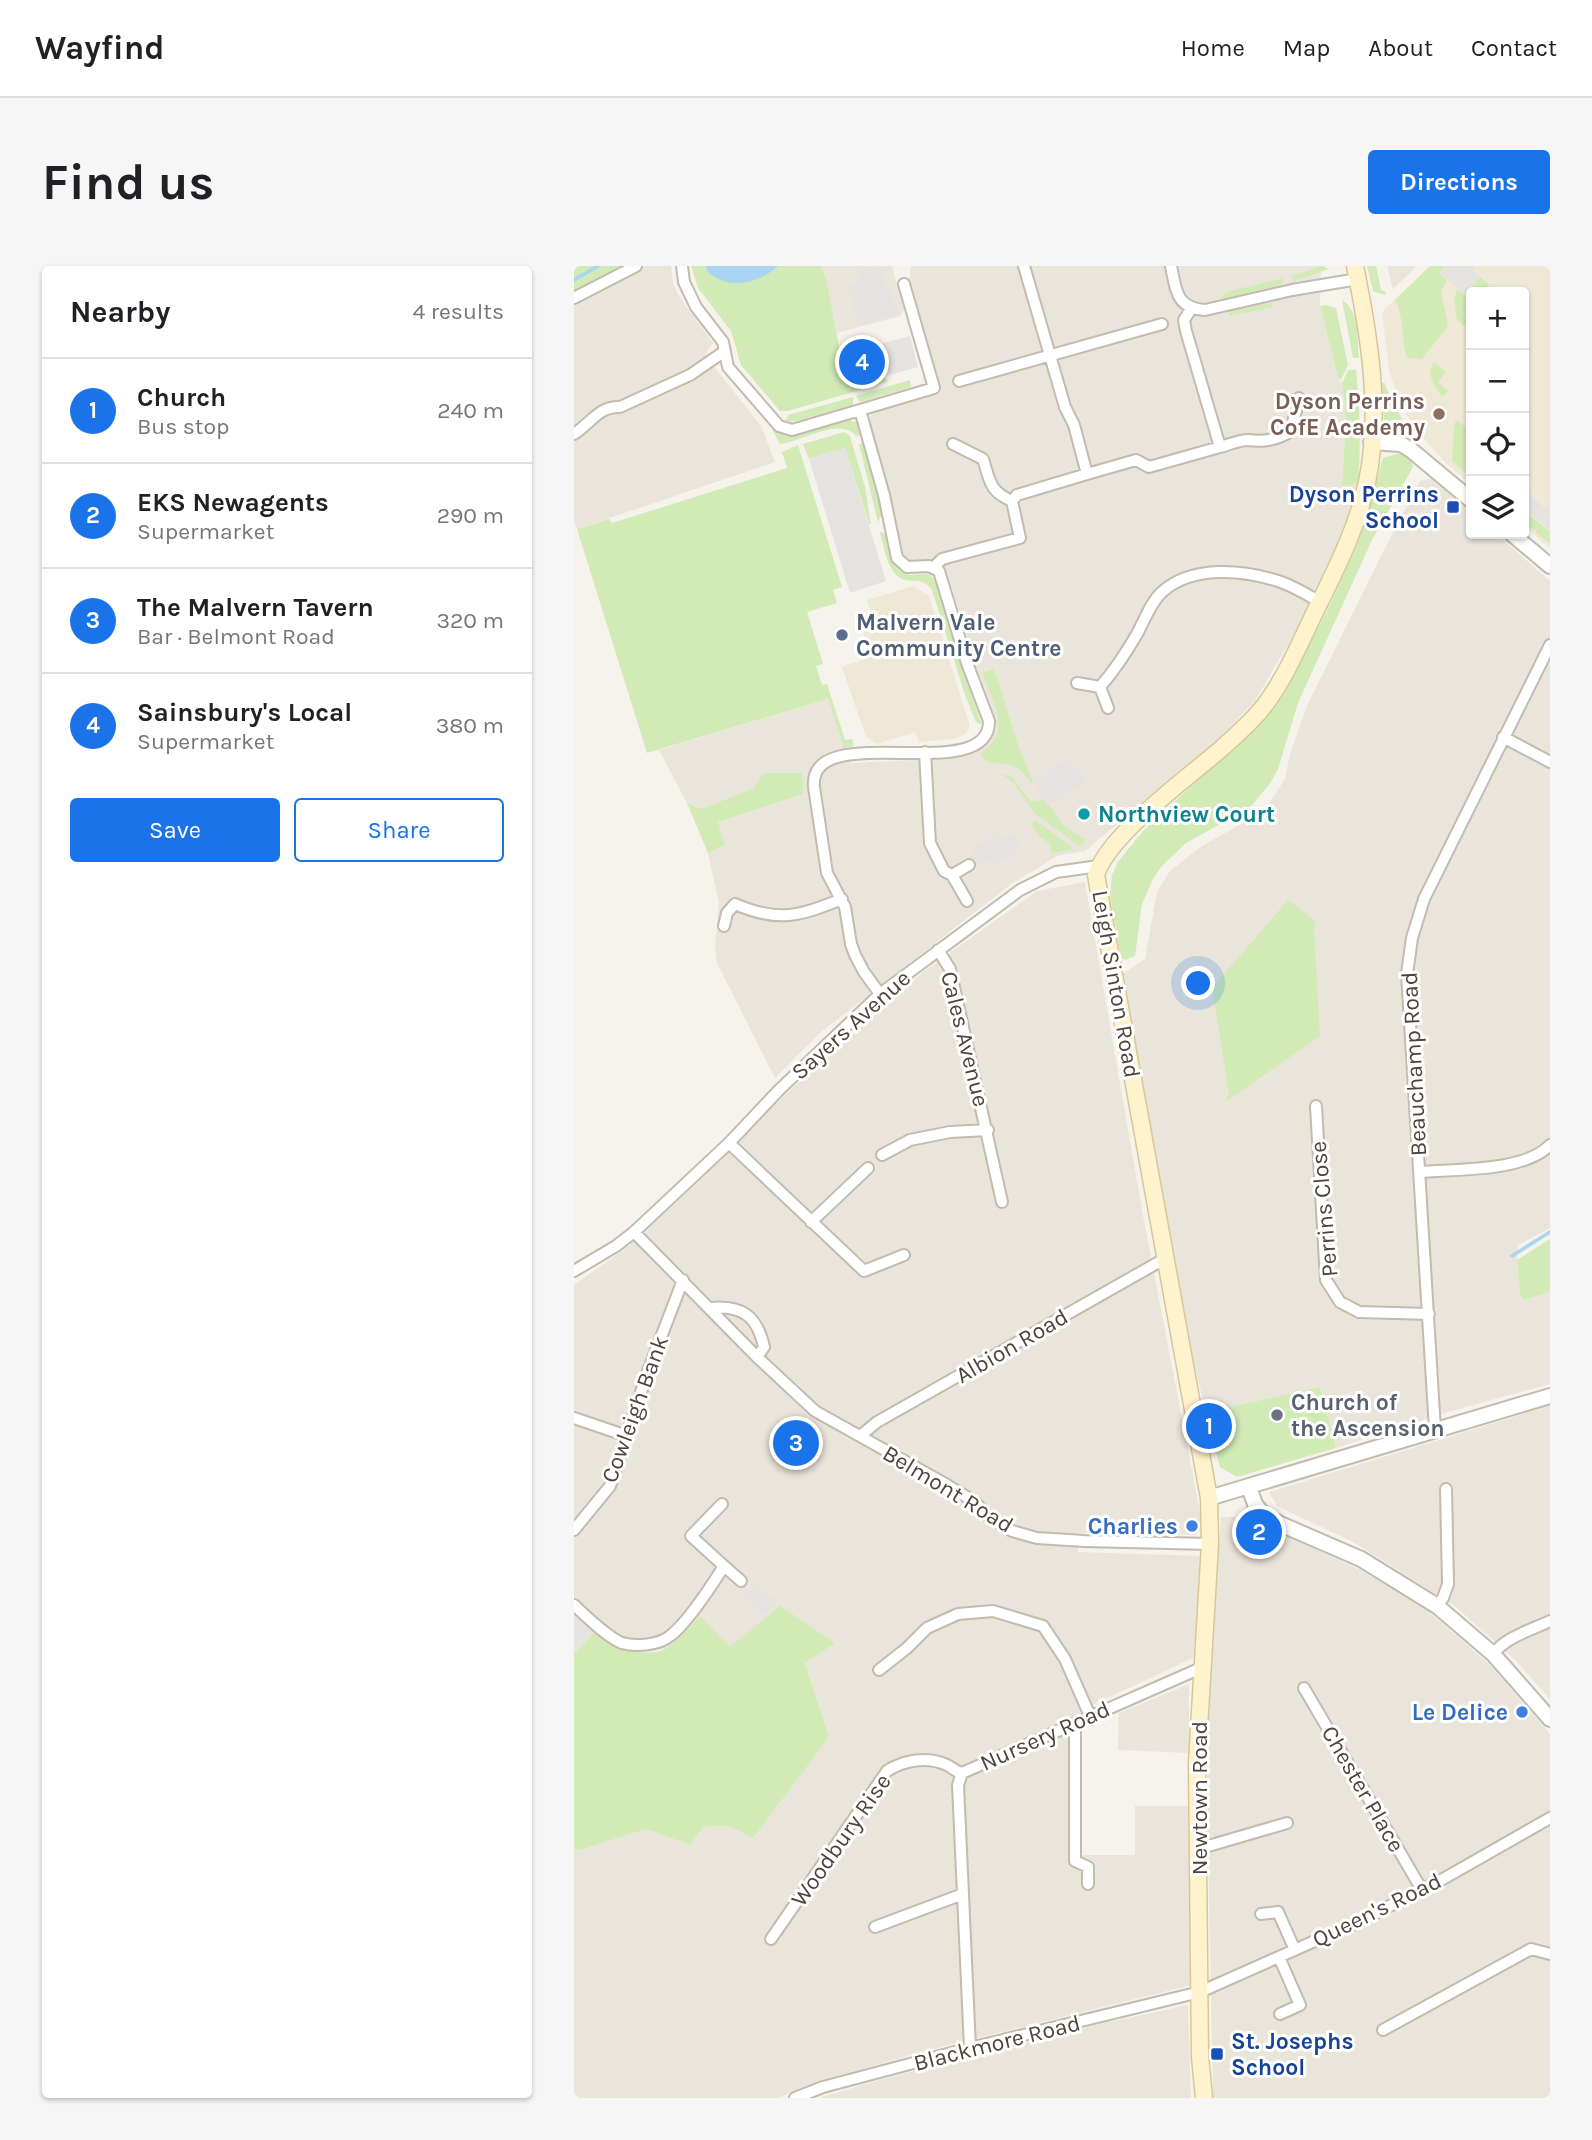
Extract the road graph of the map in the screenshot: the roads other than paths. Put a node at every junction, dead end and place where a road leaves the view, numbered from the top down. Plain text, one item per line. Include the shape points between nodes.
1 (636, 266) edge
2 (682, 266) edge
3 (1024, 266) edge
4 (1171, 266) edge
5 (1357, 272) edge
6 (904, 284) dead end
7 (574, 298) edge
8 (1191, 309) junction
9 (1162, 324) dead end
10 (725, 351) junction
11 (1050, 355) junction
12 (959, 381) dead end
13 (1299, 398) dead end
14 (860, 410) junction
15 (574, 434) edge
16 (1371, 442) junction
17 (953, 444) dead end
18 (1220, 447) junction
19 (1087, 474) junction
20 (1466, 496) edge
21 (1012, 501) junction
22 (1518, 539) edge
23 (1550, 566) edge
24 (934, 567) junction
25 (1320, 602) junction
26 (1550, 645) edge
27 (1077, 682) dead end
28 (1100, 687) junction
29 (1108, 708) dead end
30 (1503, 737) junction
31 (925, 752) junction
32 (1550, 762) edge
33 (969, 865) dead end
34 (1099, 866) junction
35 (951, 875) junction
36 (842, 900) junction
37 (967, 901) dead end
38 (724, 926) dead end
39 (938, 950) junction
40 (880, 994) junction
41 (1316, 1106) dead end
42 (988, 1130) junction
43 (729, 1143) junction
44 (1550, 1145) edge
45 (882, 1155) dead end
46 (868, 1168) dead end
47 (1420, 1172) junction
48 (1002, 1202) dead end
49 (811, 1222) junction
50 (634, 1232) junction
51 (904, 1255) dead end
52 (1166, 1258) junction
53 (574, 1270) edge
54 (683, 1280) junction
55 (710, 1308) junction
56 (1429, 1314) junction
57 (757, 1357) junction
58 (1550, 1396) edge
59 (574, 1418) edge
60 (1435, 1430) junction
61 (627, 1436) junction
62 (860, 1436) junction
63 (1249, 1487) junction
64 (1447, 1489) dead end
65 (1209, 1498) junction
66 (722, 1504) dead end
67 (1433, 1513) dead end
68 (1447, 1513) junction
69 (574, 1530) edge
70 (1210, 1544) junction
71 (724, 1566) junction
72 (741, 1581) dead end
73 (574, 1605) edge
74 (1437, 1606) junction
75 (1550, 1621) edge
76 (1493, 1654) junction
77 (1202, 1668) junction
78 (879, 1670) dead end
79 (1304, 1688) dead end
80 (1090, 1716) junction
81 (1550, 1719) edge
82 (1075, 1723) junction
83 (962, 1773) junction
84 (1550, 1818) edge
85 (1287, 1823) dead end
86 (1198, 1849) junction
87 (1088, 1884) dead end
88 (1422, 1890) junction
89 (963, 1894) junction
90 (1290, 1906) dead end
91 (1278, 1912) junction
92 (1261, 1914) dead end
93 (875, 1927) dead end
94 (771, 1939) dead end
95 (1295, 1950) junction
96 (1550, 1954) edge
97 (1279, 1957) junction
98 (1200, 1992) junction
99 (1280, 2014) dead end
100 (1398, 2037) dead end
101 (970, 2048) junction
102 (794, 2098) edge
103 (1204, 2098) edge

1 - 7 street
2 - 10 street via 696,307 719,334
3 - 11 street
4 - 8 street via 1181,301
5 - 8 street via 1205,310
5 - 16 main road, Leigh Sinton Road via 1371,370
6 - 14 street via 934,388
8 - 18 street via 1184,320 1186,331
9 - 11 street
10 - 14 street via 728,367 779,426 792,430
10 - 15 street via 690,375 620,407 601,410
11 - 12 street
11 - 19 street
13 - 18 street via 1292,431 1284,436
14 - 24 street via 897,558 907,567
16 - 20 street via 1401,444
16 - 25 main road, Leigh Sinton Road via 1367,480 1349,542
17 - 21 street via 980,456 992,488
18 - 19 street via 1149,467 1136,460
19 - 21 street via 1017,495
21 - 24 street via 1020,538 942,559
22 - 23 street
24 - 31 street via 942,576 989,728 975,746
25 - 28 street via 1261,576 1205,573 1182,579 1161,593 1127,652
25 - 34 main road, Leigh Sinton Road via 1294,657 1261,709 1144,815
26 - 30 street, Beauchamp Road
27 - 28 street
28 - 29 street
30 - 32 street
30 - 47 street, Beauchamp Road via 1424,899 1412,938 1407,974
31 - 35 street via 930,843 944,871
31 - 36 street via 834,758 814,774 827,873
33 - 35 street
34 - 39 street, Sayers Avenue via 1056,872 1037,880
34 - 52 main road, Leigh Sinton Road via 1097,887
35 - 37 street
36 - 38 street via 776,917 735,904
36 - 40 street via 855,955
39 - 40 street, Sayers Avenue
39 - 42 street, Cales Avenue via 950,969
40 - 43 street, Sayers Avenue
41 - 56 street, Perrins Close via 1326,1280 1340,1302 1359,1312
42 - 45 street, Cales Avenue via 910,1140
42 - 48 street, Cales Avenue
43 - 49 street
43 - 50 street, Sayers Avenue
44 - 47 street via 1520,1164
46 - 49 street
47 - 56 street, Beauchamp Road
49 - 51 street via 864,1271
50 - 53 street, Sayers Avenue
50 - 54 street, Belmont Road
52 - 62 street, Albion Road via 877,1422
52 - 65 main road, Leigh Sinton Road
54 - 55 street, Belmont Road
54 - 61 street, Cowleigh Bank
55 - 57 street, Belmont Road
55 - 57 street via 739,1309 754,1323 764,1347
56 - 60 street, Beauchamp Road
57 - 62 street, Belmont Road via 815,1411
58 - 60 street
59 - 61 street
60 - 63 street
61 - 69 street, Cowleigh Bank via 610,1486
62 - 70 street, Belmont Road via 975,1502 1012,1531 1072,1541
63 - 65 street
63 - 74 street via 1262,1513 1361,1559
64 - 68 street
65 - 70 main road, Newtown Road
66 - 71 street via 691,1536
67 - 68 street
68 - 74 street via 1448,1584
70 - 77 main road, Newtown Road
71 - 72 street
71 - 73 street via 669,1637 643,1645 622,1643
74 - 76 street
75 - 76 street via 1511,1639
76 - 81 street
77 - 80 street, Nursery Road
77 - 86 main road, Newtown Road
78 - 80 street via 927,1628 958,1614 993,1611 1043,1626 1065,1659
79 - 88 street, Chester Place
80 - 82 street, Nursery Road
82 - 83 street, Nursery Road
82 - 87 street via 1075,1861 1088,1867
83 - 89 street, Nursery Road via 958,1785
83 - 94 street, Woodbury Rise via 919,1761 901,1762 887,1771
84 - 88 street, Queen's Road
85 - 86 street
86 - 98 main road, Newtown Road
88 - 95 street, Queen's Road
89 - 93 street
89 - 101 street, Nursery Road
90 - 91 street
91 - 92 street
91 - 95 street
95 - 97 street, Queen's Road
96 - 100 street via 1531,1949 1388,2028
97 - 98 street, Queen's Road
97 - 99 street via 1300,2005
98 - 101 street, Blackmore Road
98 - 103 main road, Newtown Road
101 - 102 street, Blackmore Road

